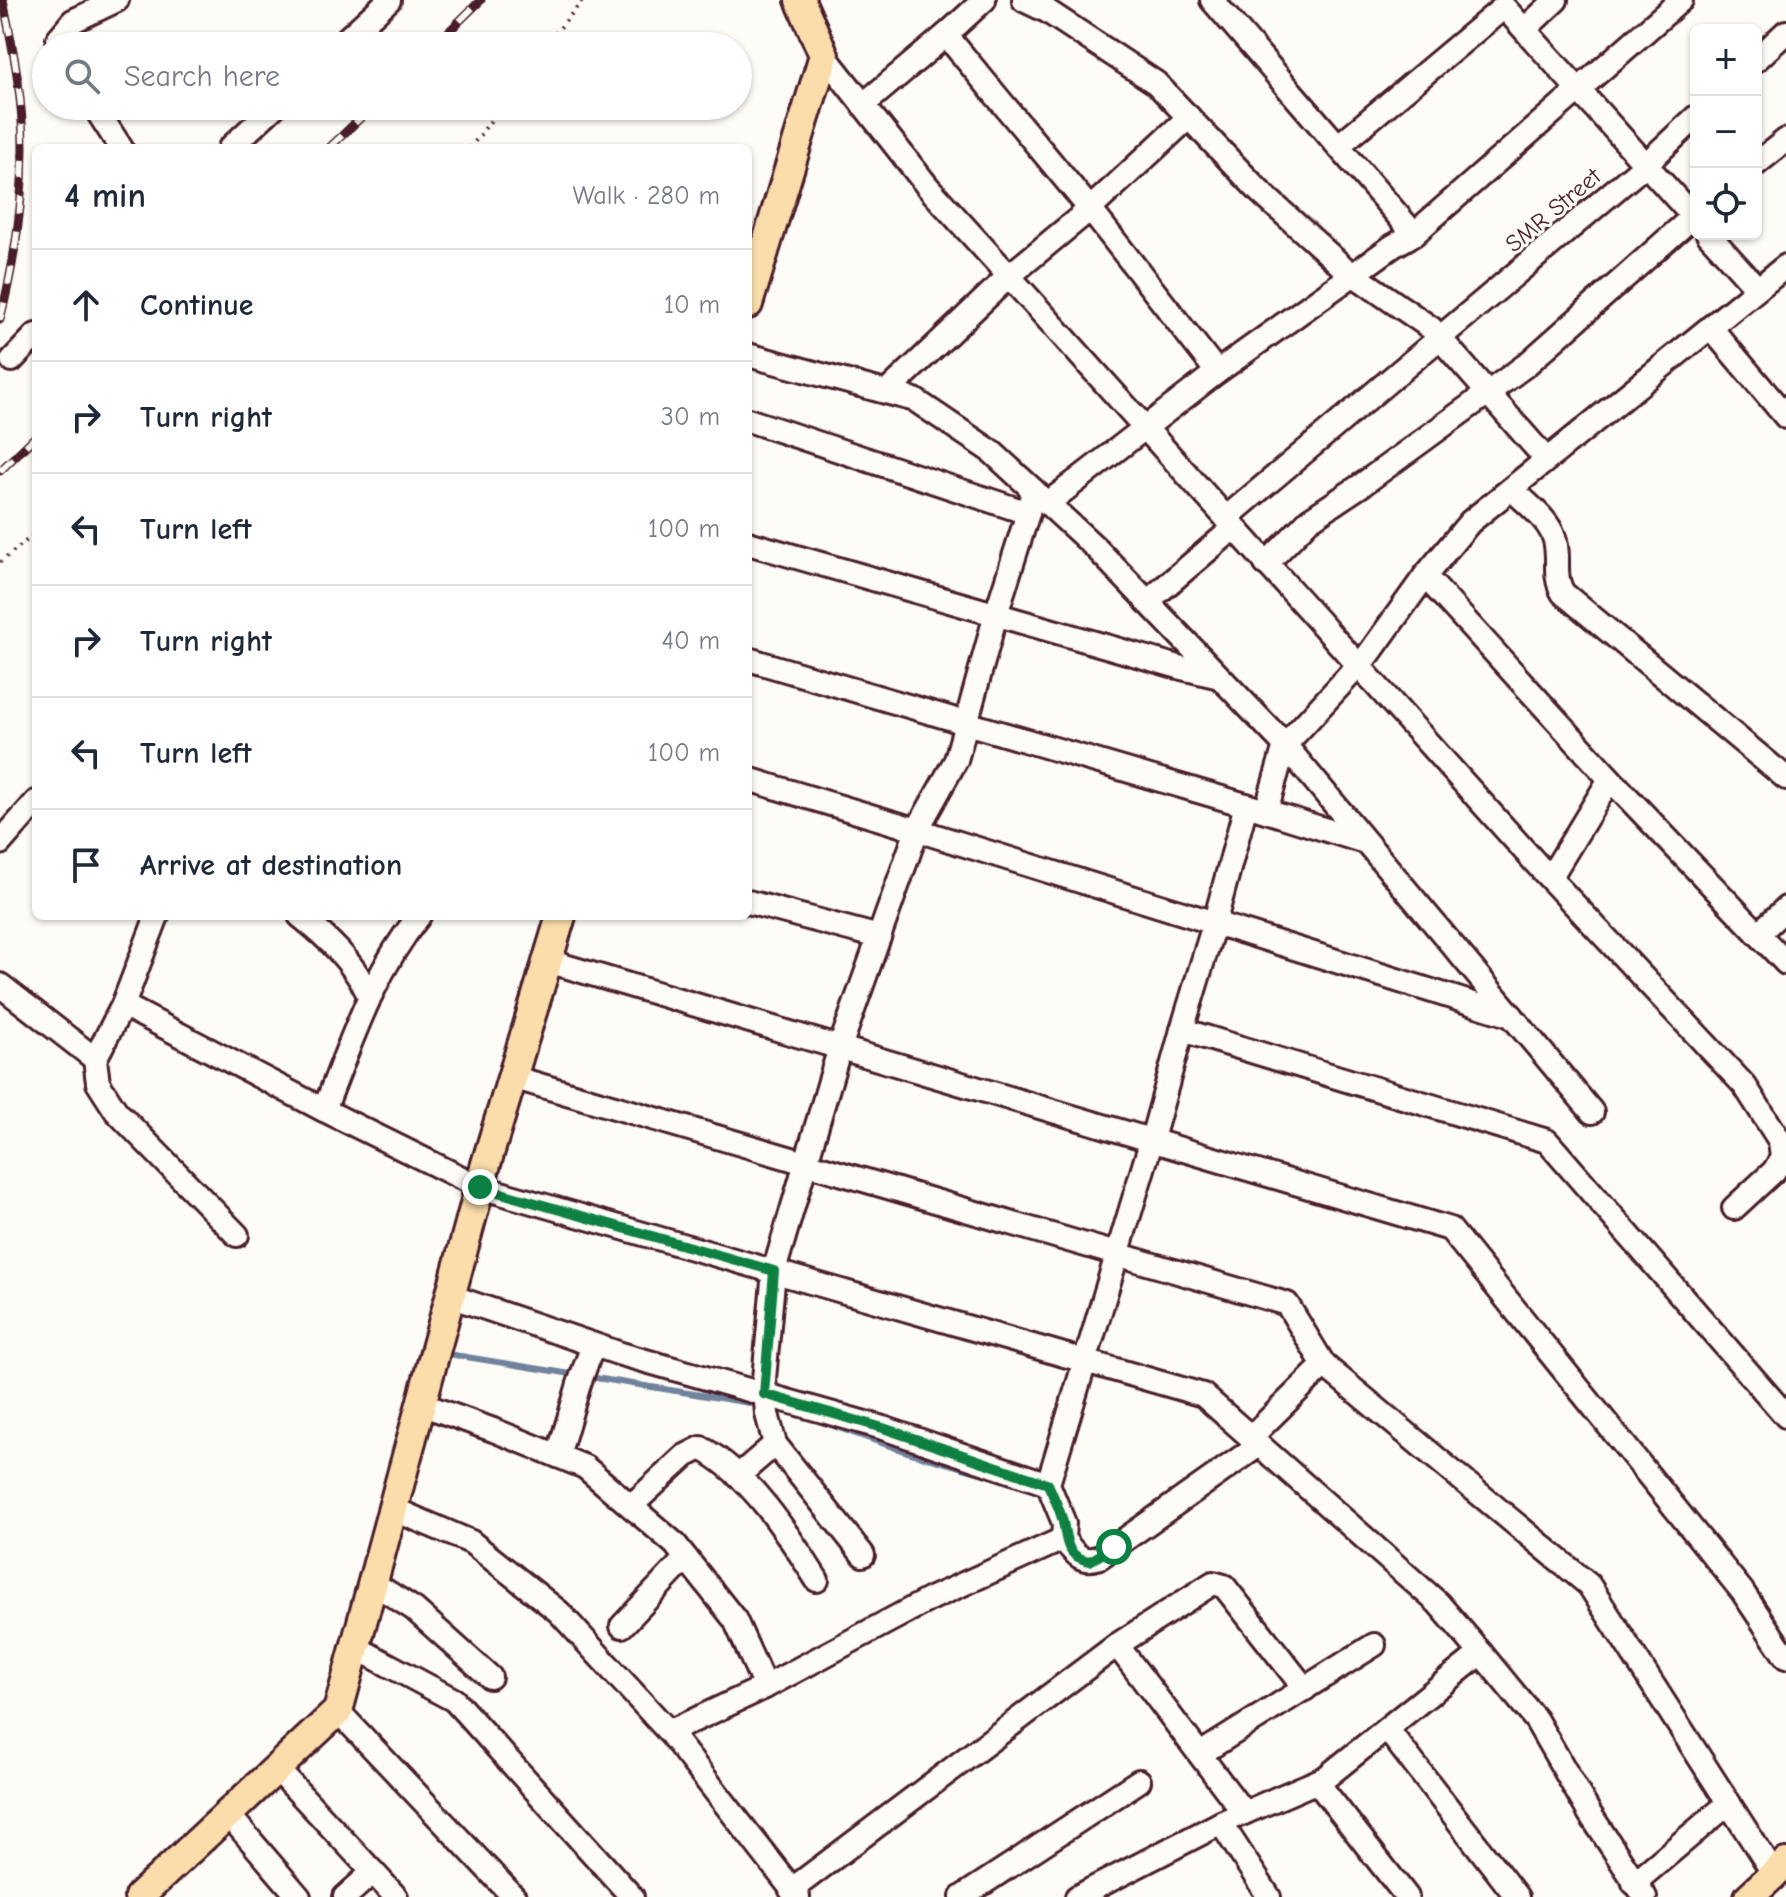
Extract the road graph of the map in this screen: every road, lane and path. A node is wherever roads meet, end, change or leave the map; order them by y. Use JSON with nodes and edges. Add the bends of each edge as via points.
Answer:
{"nodes":[{"id":1,"x":117,"y":0,"type":"edge"},
{"id":2,"x":389,"y":0,"type":"edge"},
{"id":3,"x":583,"y":0,"type":"edge"},
{"id":4,"x":800,"y":0,"type":"edge"},
{"id":5,"x":984,"y":0,"type":"edge"},
{"id":6,"x":1024,"y":0,"type":"edge"},
{"id":7,"x":1212,"y":0,"type":"edge"},
{"id":8,"x":1556,"y":0,"type":"edge"},
{"id":9,"x":1681,"y":0,"type":"edge"},
{"id":10,"x":1525,"y":29,"type":"junction"},
{"id":11,"x":64,"y":32,"type":"edge"},
{"id":12,"x":354,"y":32,"type":"edge"},
{"id":13,"x":557,"y":32,"type":"edge"},
{"id":14,"x":1786,"y":32,"type":"edge"},
{"id":15,"x":946,"y":35,"type":"junction"},
{"id":16,"x":1762,"y":54,"type":"edge"},
{"id":17,"x":824,"y":55,"type":"junction"},
{"id":18,"x":1579,"y":90,"type":"junction"},
{"id":19,"x":863,"y":105,"type":"junction"},
{"id":20,"x":1189,"y":117,"type":"junction"},
{"id":21,"x":103,"y":120,"type":"edge"},
{"id":22,"x":260,"y":120,"type":"edge"},
{"id":23,"x":491,"y":120,"type":"edge"},
{"id":24,"x":1690,"y":123,"type":"edge"},
{"id":25,"x":1786,"y":140,"type":"edge"},
{"id":26,"x":118,"y":144,"type":"edge"},
{"id":27,"x":234,"y":144,"type":"edge"},
{"id":28,"x":473,"y":144,"type":"edge"},
{"id":29,"x":1338,"y":146,"type":"junction"},
{"id":30,"x":1762,"y":159,"type":"edge"},
{"id":31,"x":1646,"y":164,"type":"junction"},
{"id":32,"x":1090,"y":209,"type":"junction"},
{"id":33,"x":1690,"y":212,"type":"edge"},
{"id":34,"x":1690,"y":221,"type":"edge"},
{"id":35,"x":1414,"y":234,"type":"junction"},
{"id":36,"x":1713,"y":240,"type":"edge"},
{"id":37,"x":1786,"y":266,"type":"edge"},
{"id":38,"x":1353,"y":275,"type":"junction"},
{"id":39,"x":1009,"y":276,"type":"junction"},
{"id":40,"x":1757,"y":288,"type":"junction"},
{"id":41,"x":752,"y":291,"type":"edge"},
{"id":42,"x":1711,"y":328,"type":"junction"},
{"id":43,"x":32,"y":339,"type":"edge"},
{"id":44,"x":1441,"y":339,"type":"junction"},
{"id":45,"x":752,"y":356,"type":"edge"},
{"id":46,"x":12,"y":360,"type":"dead end"},
{"id":47,"x":1217,"y":372,"type":"junction"},
{"id":48,"x":887,"y":392,"type":"junction"},
{"id":49,"x":1488,"y":393,"type":"junction"},
{"id":50,"x":1786,"y":417,"type":"edge"},
{"id":51,"x":752,"y":421,"type":"edge"},
{"id":52,"x":1144,"y":427,"type":"junction"},
{"id":53,"x":1546,"y":459,"type":"junction"},
{"id":54,"x":1513,"y":490,"type":"junction"},
{"id":55,"x":1036,"y":502,"type":"junction"},
{"id":56,"x":1230,"y":523,"type":"junction"},
{"id":57,"x":32,"y":536,"type":"edge"},
{"id":58,"x":752,"y":544,"type":"edge"},
{"id":59,"x":0,"y":562,"type":"edge"},
{"id":60,"x":1266,"y":564,"type":"junction"},
{"id":61,"x":1425,"y":576,"type":"junction"},
{"id":62,"x":1147,"y":602,"type":"junction"},
{"id":63,"x":996,"y":614,"type":"junction"},
{"id":64,"x":752,"y":660,"type":"edge"},
{"id":65,"x":1358,"y":666,"type":"junction"},
{"id":66,"x":1217,"y":676,"type":"junction"},
{"id":67,"x":967,"y":724,"type":"junction"},
{"id":68,"x":1285,"y":745,"type":"junction"},
{"id":69,"x":1786,"y":778,"type":"edge"},
{"id":70,"x":1610,"y":779,"type":"junction"},
{"id":71,"x":752,"y":780,"type":"edge"},
{"id":72,"x":32,"y":807,"type":"edge"},
{"id":73,"x":1256,"y":808,"type":"junction"},
{"id":74,"x":917,"y":830,"type":"junction"},
{"id":75,"x":1366,"y":842,"type":"junction"},
{"id":76,"x":0,"y":843,"type":"edge"},
{"id":77,"x":1550,"y":878,"type":"junction"},
{"id":78,"x":752,"y":903,"type":"edge"},
{"id":79,"x":1786,"y":908,"type":"edge"},
{"id":80,"x":155,"y":920,"type":"edge"},
{"id":81,"x":304,"y":920,"type":"edge"},
{"id":82,"x":416,"y":920,"type":"edge"},
{"id":83,"x":560,"y":920,"type":"edge"},
{"id":84,"x":1215,"y":921,"type":"junction"},
{"id":85,"x":1758,"y":934,"type":"junction"},
{"id":86,"x":879,"y":937,"type":"junction"},
{"id":87,"x":548,"y":961,"type":"junction"},
{"id":88,"x":1786,"y":963,"type":"edge"},
{"id":89,"x":0,"y":985,"type":"edge"},
{"id":90,"x":369,"y":995,"type":"junction"},
{"id":91,"x":123,"y":1005,"type":"junction"},
{"id":92,"x":1512,"y":1016,"type":"junction"},
{"id":93,"x":1182,"y":1030,"type":"junction"},
{"id":94,"x":840,"y":1047,"type":"junction"},
{"id":95,"x":95,"y":1059,"type":"junction"},
{"id":96,"x":512,"y":1077,"type":"junction"},
{"id":97,"x":324,"y":1110,"type":"junction"},
{"id":98,"x":1592,"y":1112,"type":"dead end"},
{"id":99,"x":1152,"y":1139,"type":"junction"},
{"id":100,"x":806,"y":1164,"type":"junction"},
{"id":101,"x":480,"y":1187,"type":"junction"},
{"id":102,"x":1734,"y":1208,"type":"dead end"},
{"id":103,"x":237,"y":1235,"type":"dead end"},
{"id":104,"x":1117,"y":1256,"type":"junction"},
{"id":105,"x":774,"y":1271,"type":"junction"},
{"id":106,"x":450,"y":1296,"type":"junction"},
{"id":107,"x":590,"y":1354,"type":"junction"},
{"id":108,"x":1086,"y":1361,"type":"junction"},
{"id":109,"x":1324,"y":1365,"type":"junction"},
{"id":110,"x":764,"y":1394,"type":"junction"},
{"id":111,"x":421,"y":1404,"type":"junction"},
{"id":112,"x":1786,"y":1416,"type":"edge"},
{"id":113,"x":1255,"y":1441,"type":"junction"},
{"id":114,"x":775,"y":1444,"type":"junction"},
{"id":115,"x":558,"y":1456,"type":"junction"},
{"id":116,"x":738,"y":1476,"type":"junction"},
{"id":117,"x":1048,"y":1484,"type":"junction"},
{"id":118,"x":631,"y":1506,"type":"junction"},
{"id":119,"x":393,"y":1509,"type":"junction"},
{"id":120,"x":1063,"y":1539,"type":"junction"},
{"id":121,"x":863,"y":1555,"type":"dead end"},
{"id":122,"x":686,"y":1558,"type":"junction"},
{"id":123,"x":817,"y":1580,"type":"dead end"},
{"id":124,"x":373,"y":1583,"type":"junction"},
{"id":125,"x":622,"y":1626,"type":"dead end"},
{"id":126,"x":1117,"y":1645,"type":"junction"},
{"id":127,"x":1374,"y":1645,"type":"dead end"},
{"id":128,"x":355,"y":1647,"type":"junction"},
{"id":129,"x":1481,"y":1653,"type":"junction"},
{"id":130,"x":1786,"y":1657,"type":"edge"},
{"id":131,"x":490,"y":1677,"type":"dead end"},
{"id":132,"x":765,"y":1687,"type":"junction"},
{"id":133,"x":1305,"y":1689,"type":"junction"},
{"id":134,"x":338,"y":1711,"type":"junction"},
{"id":135,"x":1387,"y":1729,"type":"junction"},
{"id":136,"x":669,"y":1732,"type":"junction"},
{"id":137,"x":1200,"y":1754,"type":"junction"},
{"id":138,"x":277,"y":1769,"type":"junction"},
{"id":139,"x":1139,"y":1781,"type":"dead end"},
{"id":140,"x":1317,"y":1782,"type":"junction"},
{"id":141,"x":1729,"y":1803,"type":"junction"},
{"id":142,"x":1244,"y":1813,"type":"junction"},
{"id":143,"x":228,"y":1814,"type":"junction"},
{"id":144,"x":1221,"y":1823,"type":"junction"},
{"id":145,"x":1780,"y":1869,"type":"edge"},
{"id":146,"x":373,"y":1872,"type":"junction"},
{"id":147,"x":1640,"y":1890,"type":"edge"},
{"id":148,"x":795,"y":1893,"type":"edge"},
{"id":149,"x":1083,"y":1896,"type":"edge"},
{"id":150,"x":139,"y":1897,"type":"edge"},
{"id":151,"x":299,"y":1897,"type":"edge"},
{"id":152,"x":345,"y":1897,"type":"edge"},
{"id":153,"x":396,"y":1897,"type":"edge"},
{"id":154,"x":514,"y":1897,"type":"edge"},
{"id":155,"x":632,"y":1897,"type":"edge"},
{"id":156,"x":962,"y":1897,"type":"edge"},
{"id":157,"x":1269,"y":1897,"type":"edge"},
{"id":158,"x":1407,"y":1897,"type":"edge"},
{"id":159,"x":1517,"y":1897,"type":"edge"},
{"id":160,"x":1749,"y":1897,"type":"edge"}],
"edges":[{"from":1,"to":11,"type":"street","via":[[73,21]]},
{"from":2,"to":12,"type":"street"},
{"from":3,"to":13,"type":"path"},
{"from":4,"to":17,"type":"main road"},
{"from":5,"to":15,"type":"street"},
{"from":6,"to":20,"type":"street","via":[[1156,83]]},
{"from":7,"to":29,"type":"street"},
{"from":8,"to":10,"type":"street"},
{"from":9,"to":18,"type":"street"},
{"from":10,"to":18,"type":"street"},
{"from":10,"to":29,"type":"street","via":[[1504,7]]},
{"from":14,"to":16,"type":"street"},
{"from":15,"to":19,"type":"street"},
{"from":15,"to":32,"type":"street"},
{"from":17,"to":19,"type":"street"},
{"from":17,"to":41,"type":"main road"},
{"from":18,"to":31,"type":"street"},
{"from":18,"to":35,"type":"street"},
{"from":19,"to":39,"type":"street"},
{"from":20,"to":32,"type":"street"},
{"from":20,"to":38,"type":"street","via":[[1260,192]]},
{"from":21,"to":26,"type":"street"},
{"from":22,"to":27,"type":"street"},
{"from":23,"to":28,"type":"path"},
{"from":24,"to":31,"type":"street","name":"SMR Street"},
{"from":25,"to":30,"type":"street"},
{"from":29,"to":35,"type":"street"},
{"from":31,"to":33,"type":"street"},
{"from":31,"to":44,"type":"street","name":"SMR Street"},
{"from":32,"to":39,"type":"street"},
{"from":32,"to":47,"type":"street"},
{"from":34,"to":49,"type":"street"},
{"from":35,"to":38,"type":"street"},
{"from":36,"to":40,"type":"street"},
{"from":37,"to":40,"type":"street"},
{"from":38,"to":44,"type":"street"},
{"from":38,"to":47,"type":"street"},
{"from":39,"to":48,"type":"street"},
{"from":39,"to":52,"type":"street"},
{"from":40,"to":42,"type":"street"},
{"from":42,"to":50,"type":"street"},
{"from":42,"to":53,"type":"street"},
{"from":43,"to":46,"type":"street"},
{"from":44,"to":49,"type":"street"},
{"from":44,"to":56,"type":"street","name":"SMR Street"},
{"from":45,"to":48,"type":"street"},
{"from":47,"to":52,"type":"street"},
{"from":48,"to":55,"type":"street","via":[[915,400],[992,452]]},
{"from":49,"to":53,"type":"street"},
{"from":49,"to":60,"type":"street","via":[[1309,520]]},
{"from":51,"to":55,"type":"street"},
{"from":52,"to":55,"type":"street"},
{"from":52,"to":56,"type":"street"},
{"from":53,"to":54,"type":"street"},
{"from":54,"to":61,"type":"street","via":[[1470,522]]},
{"from":54,"to":69,"type":"street","via":[[1554,538],[1556,575],[1563,593]]},
{"from":55,"to":62,"type":"street","via":[[1097,549]]},
{"from":55,"to":63,"type":"street"},
{"from":56,"to":60,"type":"street"},
{"from":56,"to":62,"type":"street","name":"SMR Street"},
{"from":57,"to":59,"type":"path"},
{"from":58,"to":63,"type":"street"},
{"from":60,"to":65,"type":"street"},
{"from":61,"to":65,"type":"street"},
{"from":61,"to":70,"type":"street"},
{"from":62,"to":66,"type":"street"},
{"from":63,"to":66,"type":"street"},
{"from":63,"to":67,"type":"street"},
{"from":64,"to":67,"type":"street"},
{"from":65,"to":68,"type":"street"},
{"from":65,"to":77,"type":"street"},
{"from":66,"to":68,"type":"street"},
{"from":67,"to":73,"type":"street"},
{"from":67,"to":74,"type":"street","via":[[956,760]]},
{"from":68,"to":73,"type":"street"},
{"from":68,"to":75,"type":"street"},
{"from":70,"to":77,"type":"street"},
{"from":70,"to":85,"type":"street"},
{"from":71,"to":74,"type":"street"},
{"from":72,"to":76,"type":"street"},
{"from":73,"to":75,"type":"street"},
{"from":73,"to":84,"type":"street"},
{"from":74,"to":84,"type":"street"},
{"from":74,"to":86,"type":"street"},
{"from":75,"to":92,"type":"street"},
{"from":77,"to":102,"type":"street","via":[[1745,1086],[1768,1118],[1782,1158]]},
{"from":78,"to":86,"type":"street"},
{"from":79,"to":85,"type":"street"},
{"from":80,"to":91,"type":"street"},
{"from":81,"to":90,"type":"street","via":[[357,970]]},
{"from":82,"to":90,"type":"street"},
{"from":83,"to":87,"type":"main road"},
{"from":84,"to":92,"type":"street"},
{"from":84,"to":93,"type":"street"},
{"from":85,"to":88,"type":"street"},
{"from":86,"to":94,"type":"street"},
{"from":87,"to":94,"type":"street"},
{"from":87,"to":96,"type":"main road"},
{"from":89,"to":95,"type":"street"},
{"from":90,"to":97,"type":"street"},
{"from":91,"to":95,"type":"street"},
{"from":91,"to":97,"type":"street"},
{"from":92,"to":98,"type":"street"},
{"from":93,"to":99,"type":"street"},
{"from":93,"to":112,"type":"street","via":[[1547,1141]]},
{"from":94,"to":99,"type":"street"},
{"from":94,"to":100,"type":"street"},
{"from":95,"to":103,"type":"street","via":[[98,1083],[116,1111]]},
{"from":96,"to":100,"type":"street"},
{"from":96,"to":101,"type":"main road"},
{"from":97,"to":101,"type":"street"},
{"from":99,"to":104,"type":"street"},
{"from":99,"to":130,"type":"street","via":[[1450,1229],[1742,1591]]},
{"from":100,"to":104,"type":"street"},
{"from":100,"to":105,"type":"street"},
{"from":101,"to":105,"type":"street"},
{"from":101,"to":106,"type":"main road"},
{"from":104,"to":108,"type":"street"},
{"from":104,"to":109,"type":"street","via":[[1287,1304]]},
{"from":105,"to":108,"type":"street"},
{"from":105,"to":110,"type":"street"},
{"from":106,"to":107,"type":"street"},
{"from":106,"to":111,"type":"main road"},
{"from":107,"to":110,"type":"street"},
{"from":107,"to":115,"type":"street"},
{"from":108,"to":113,"type":"street","via":[[1203,1395]]},
{"from":108,"to":117,"type":"street"},
{"from":109,"to":113,"type":"street"},
{"from":109,"to":141,"type":"street","via":[[1589,1585]]},
{"from":110,"to":114,"type":"street"},
{"from":110,"to":117,"type":"street"},
{"from":111,"to":115,"type":"street"},
{"from":111,"to":119,"type":"main road"},
{"from":113,"to":120,"type":"street","via":[[1100,1557],[1081,1560]]},
{"from":113,"to":129,"type":"street","via":[[1438,1603]]},
{"from":114,"to":116,"type":"street"},
{"from":114,"to":121,"type":"street"},
{"from":115,"to":118,"type":"street","via":[[585,1467]]},
{"from":116,"to":118,"type":"street","via":[[712,1454],[695,1449]]},
{"from":116,"to":123,"type":"street","via":[[784,1528]]},
{"from":117,"to":120,"type":"street","via":[[1064,1523]]},
{"from":118,"to":122,"type":"street"},
{"from":119,"to":124,"type":"main road"},
{"from":119,"to":136,"type":"street","via":[[471,1542],[559,1612]]},
{"from":120,"to":132,"type":"street","via":[[930,1599]]},
{"from":122,"to":125,"type":"street"},
{"from":122,"to":132,"type":"street","via":[[735,1620]]},
{"from":124,"to":128,"type":"main road"},
{"from":124,"to":131,"type":"street","via":[[414,1609]]},
{"from":126,"to":133,"type":"street","via":[[1217,1582]]},
{"from":126,"to":137,"type":"street"},
{"from":126,"to":148,"type":"street"},
{"from":127,"to":133,"type":"street"},
{"from":128,"to":134,"type":"main road"},
{"from":128,"to":155,"type":"street","via":[[454,1700]]},
{"from":129,"to":135,"type":"street"},
{"from":129,"to":147,"type":"street","via":[[1536,1720]]},
{"from":132,"to":136,"type":"street"},
{"from":133,"to":137,"type":"street"},
{"from":134,"to":138,"type":"main road"},
{"from":134,"to":154,"type":"street"},
{"from":135,"to":140,"type":"street"},
{"from":135,"to":159,"type":"street"},
{"from":136,"to":148,"type":"street"},
{"from":137,"to":142,"type":"street"},
{"from":138,"to":143,"type":"main road"},
{"from":138,"to":146,"type":"street"},
{"from":139,"to":156,"type":"street"},
{"from":140,"to":142,"type":"street"},
{"from":140,"to":158,"type":"street"},
{"from":141,"to":145,"type":"street"},
{"from":141,"to":147,"type":"street"},
{"from":142,"to":144,"type":"street"},
{"from":143,"to":150,"type":"main road"},
{"from":143,"to":151,"type":"street"},
{"from":144,"to":149,"type":"street"},
{"from":144,"to":157,"type":"street"},
{"from":145,"to":160,"type":"main road"},
{"from":146,"to":152,"type":"street"},
{"from":146,"to":153,"type":"street"}]}
